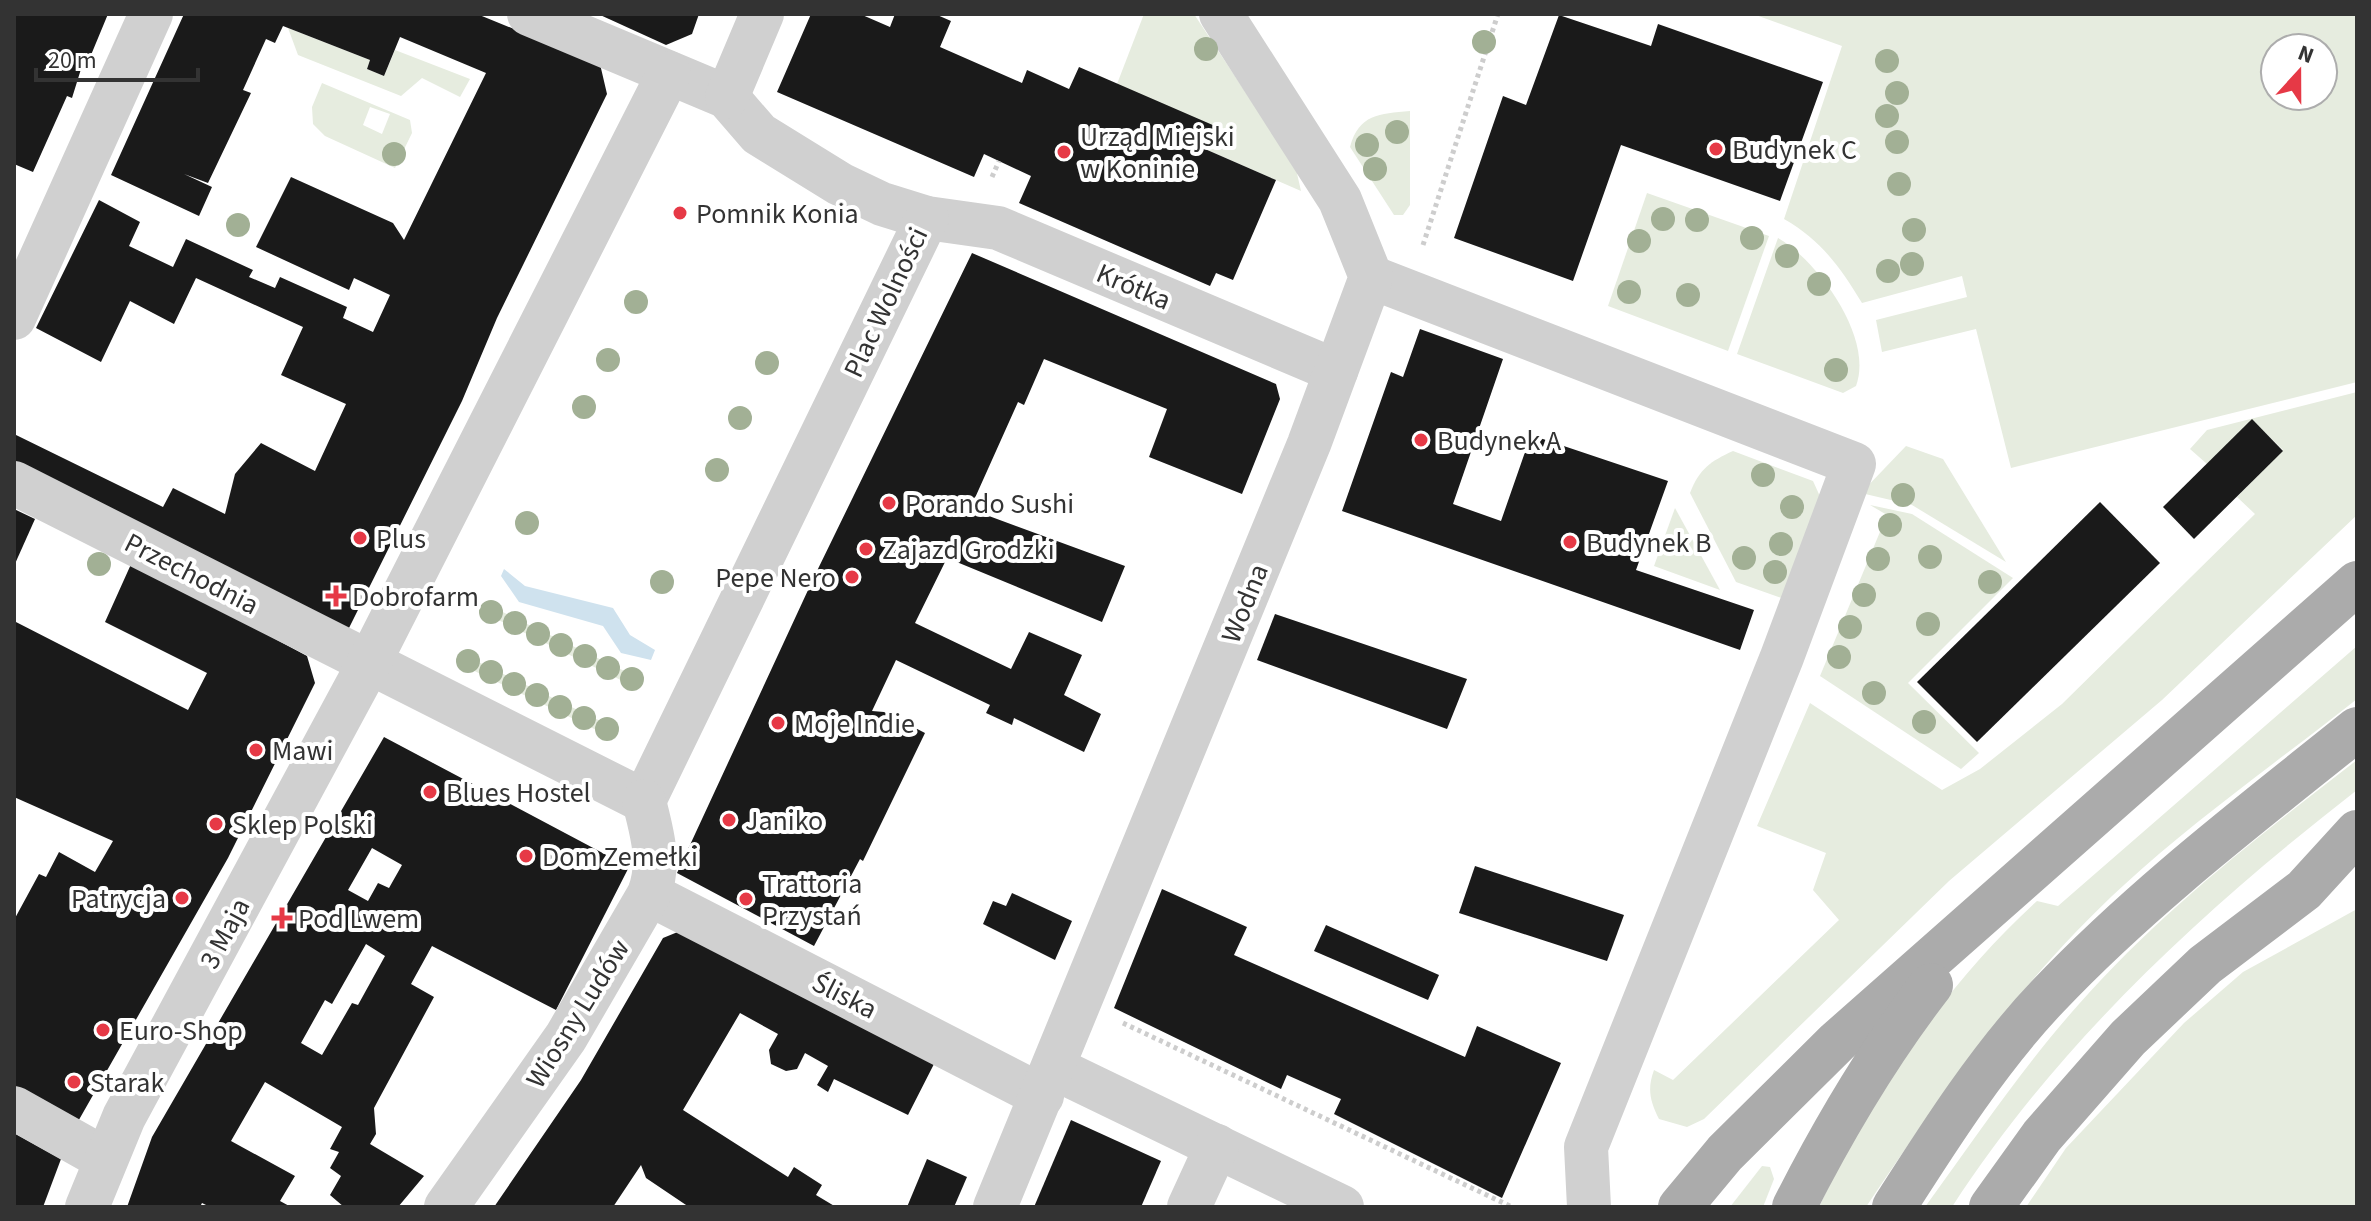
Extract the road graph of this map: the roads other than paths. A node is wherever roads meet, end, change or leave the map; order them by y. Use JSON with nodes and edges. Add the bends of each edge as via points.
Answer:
{"nodes":[{"id":1,"x":151,"y":14,"type":"edge"},
{"id":2,"x":529,"y":14,"type":"edge"},
{"id":3,"x":762,"y":14,"type":"edge"},
{"id":4,"x":1221,"y":14,"type":"edge"},
{"id":5,"x":669,"y":73,"type":"junction"},
{"id":6,"x":727,"y":97,"type":"junction"},
{"id":7,"x":927,"y":218,"type":"junction"},
{"id":8,"x":1371,"y":277,"type":"junction"},
{"id":9,"x":14,"y":318,"type":"edge"},
{"id":10,"x":1336,"y":371,"type":"junction"},
{"id":11,"x":14,"y":483,"type":"edge"},
{"id":12,"x":2357,"y":583,"type":"edge"},
{"id":13,"x":369,"y":663,"type":"junction"},
{"id":14,"x":2357,"y":729,"type":"edge"},
{"id":15,"x":644,"y":801,"type":"junction"},
{"id":16,"x":2357,"y":832,"type":"edge"},
{"id":17,"x":2357,"y":871,"type":"edge"},
{"id":18,"x":2022,"y":876,"type":"junction"},
{"id":19,"x":2304,"y":890,"type":"junction"},
{"id":20,"x":649,"y":894,"type":"junction"},
{"id":21,"x":1048,"y":1082,"type":"junction"},
{"id":22,"x":14,"y":1108,"type":"edge"},
{"id":23,"x":1217,"y":1146,"type":"junction"},
{"id":24,"x":105,"y":1159,"type":"junction"},
{"id":25,"x":87,"y":1207,"type":"edge"},
{"id":26,"x":446,"y":1207,"type":"edge"},
{"id":27,"x":995,"y":1207,"type":"edge"},
{"id":28,"x":1189,"y":1207,"type":"edge"},
{"id":29,"x":1342,"y":1207,"type":"edge"},
{"id":30,"x":1589,"y":1207,"type":"edge"},
{"id":31,"x":1680,"y":1207,"type":"edge"},
{"id":32,"x":1794,"y":1207,"type":"edge"},
{"id":33,"x":1894,"y":1207,"type":"edge"},
{"id":34,"x":1991,"y":1207,"type":"edge"}],
"edges":[{"from":1,"to":9,"type":"street"},
{"from":2,"to":5,"type":"street","name":"Plac Wolności"},
{"from":3,"to":6,"type":"street"},
{"from":4,"to":8,"type":"street","via":[[1340,200]]},
{"from":5,"to":6,"type":"street","name":"Plac Wolności"},
{"from":5,"to":13,"type":"street"},
{"from":6,"to":7,"type":"street","name":"Plac Wolności","via":[[759,134],[795,158],[882,204]]},
{"from":7,"to":10,"type":"street","name":"Krótka","via":[[998,228]]},
{"from":7,"to":15,"type":"street","name":"Plac Wolności"},
{"from":8,"to":10,"type":"street","name":"Wodna"},
{"from":8,"to":30,"type":"street","via":[[1854,464],[1586,1147]]},
{"from":10,"to":21,"type":"street","name":"Wodna"},
{"from":11,"to":13,"type":"street","name":"Przechodnia"},
{"from":12,"to":18,"type":"main road"},
{"from":13,"to":15,"type":"street"},
{"from":13,"to":24,"type":"street","name":"3 Maja"},
{"from":14,"to":33,"type":"main road","via":[[2126,920],[2047,997],[1997,1057]]},
{"from":15,"to":20,"type":"street","name":"Wiosny Ludów","via":[[655,845],[656,877]]},
{"from":16,"to":19,"type":"main road"},
{"from":17,"to":19,"type":"main road"},
{"from":18,"to":31,"type":"main road","via":[[1803,1074]]},
{"from":18,"to":32,"type":"main road","via":[[1880,1052]]},
{"from":19,"to":34,"type":"main road","via":[[2205,965],[2128,1038],[2042,1136]]},
{"from":20,"to":21,"type":"street","name":"Śliska"},
{"from":20,"to":26,"type":"street","name":"Wiosny Ludów","via":[[566,1037]]},
{"from":21,"to":23,"type":"street","name":"Śliska"},
{"from":21,"to":27,"type":"street","name":"Wodna"},
{"from":22,"to":24,"type":"street"},
{"from":23,"to":28,"type":"street"},
{"from":23,"to":29,"type":"street","name":"Śliska"},
{"from":24,"to":25,"type":"street","name":"3 Maja"}]}
